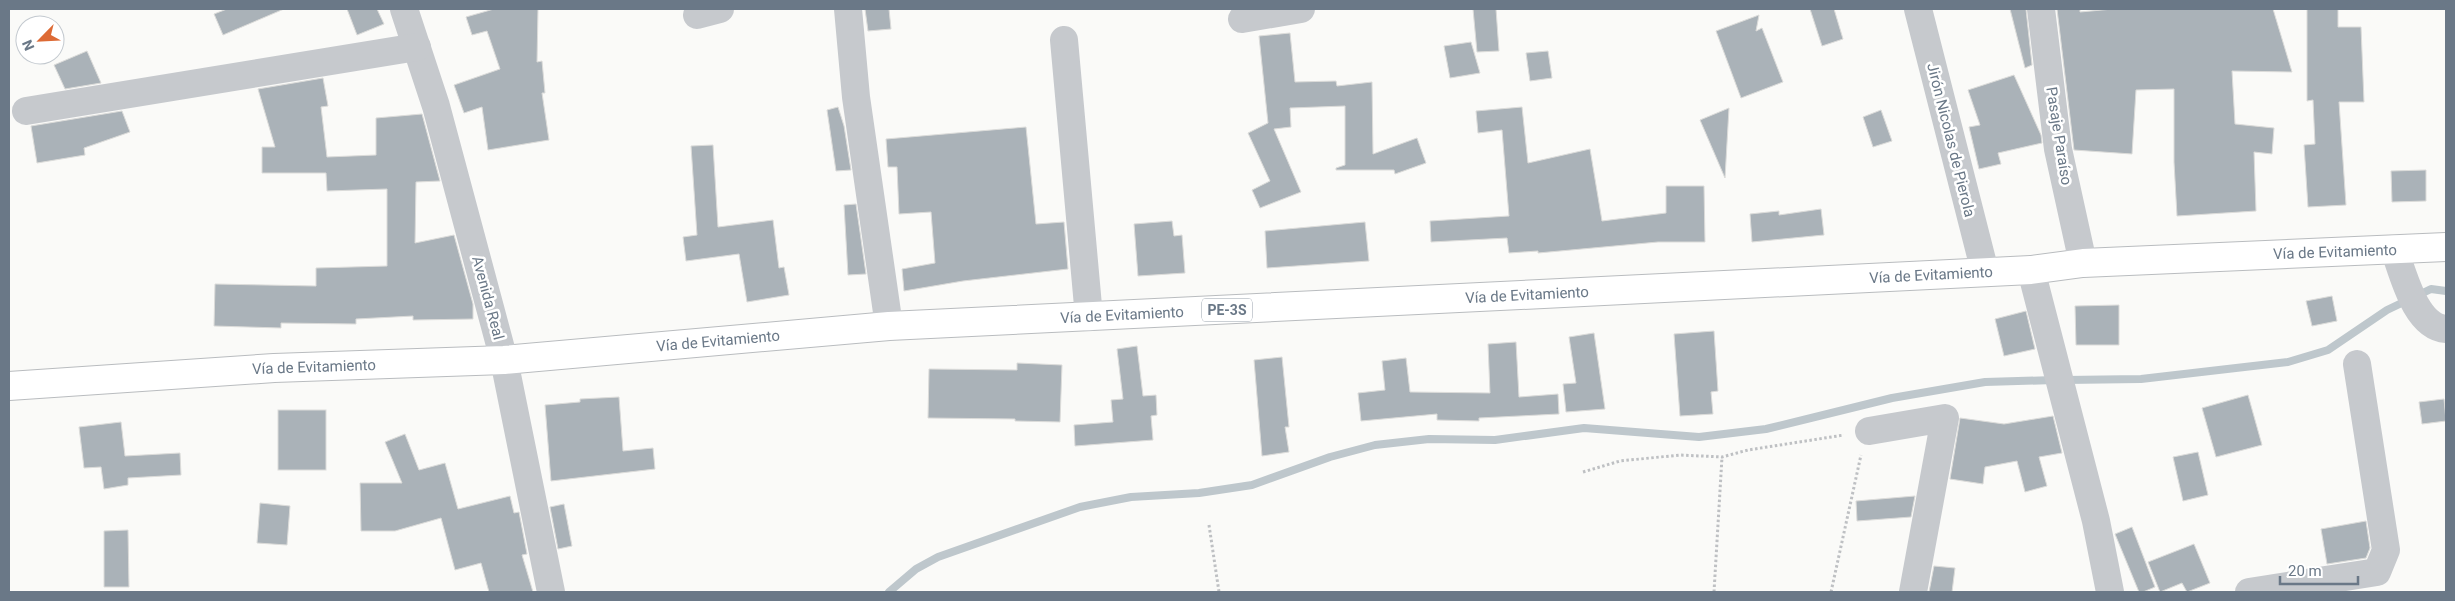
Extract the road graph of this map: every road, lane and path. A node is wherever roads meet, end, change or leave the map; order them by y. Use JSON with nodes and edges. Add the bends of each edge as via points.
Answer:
{"nodes":[{"id":1,"x":404,"y":9,"type":"edge"},
{"id":2,"x":848,"y":9,"type":"edge"},
{"id":3,"x":1301,"y":9,"type":"edge"},
{"id":4,"x":1918,"y":9,"type":"edge"},
{"id":5,"x":2041,"y":9,"type":"edge"},
{"id":6,"x":1242,"y":19,"type":"dead end"},
{"id":7,"x":1064,"y":40,"type":"dead end"},
{"id":8,"x":416,"y":47,"type":"junction"},
{"id":9,"x":26,"y":111,"type":"dead end"},
{"id":10,"x":2446,"y":247,"type":"edge"},
{"id":11,"x":2394,"y":249,"type":"junction"},
{"id":12,"x":2083,"y":263,"type":"junction"},
{"id":13,"x":2031,"y":270,"type":"junction"},
{"id":14,"x":1984,"y":272,"type":"junction"},
{"id":15,"x":1089,"y":317,"type":"junction"},
{"id":16,"x":889,"y":326,"type":"junction"},
{"id":17,"x":2446,"y":328,"type":"edge"},
{"id":18,"x":504,"y":360,"type":"junction"},
{"id":19,"x":2357,"y":364,"type":"dead end"},
{"id":20,"x":9,"y":386,"type":"edge"},
{"id":21,"x":1869,"y":431,"type":"junction"},
{"id":22,"x":1722,"y":457,"type":"junction"},
{"id":23,"x":1583,"y":472,"type":"dead end"},
{"id":24,"x":1209,"y":524,"type":"dead end"},
{"id":25,"x":2381,"y":582,"type":"edge"},
{"id":26,"x":551,"y":592,"type":"edge"},
{"id":27,"x":1219,"y":592,"type":"edge"},
{"id":28,"x":1714,"y":592,"type":"edge"},
{"id":29,"x":1831,"y":592,"type":"edge"},
{"id":30,"x":1913,"y":592,"type":"edge"},
{"id":31,"x":2110,"y":592,"type":"edge"},
{"id":32,"x":2249,"y":592,"type":"edge"}],
"edges":[{"from":1,"to":8,"type":"street","name":"Avenida Real"},
{"from":2,"to":16,"type":"street","via":[[856,97]]},
{"from":3,"to":6,"type":"street"},
{"from":4,"to":14,"type":"street","name":"Jirón Nicolas de Pierola"},
{"from":5,"to":12,"type":"street","name":"Pasaje Paraíso","via":[[2058,149]]},
{"from":7,"to":15,"type":"street"},
{"from":8,"to":9,"type":"street"},
{"from":8,"to":18,"type":"street","name":"Avenida Real","via":[[436,106]]},
{"from":10,"to":11,"type":"highway","name":"Vía de Evitamiento","number":"PE-3S"},
{"from":11,"to":12,"type":"highway","name":"Vía de Evitamiento","number":"PE-3S"},
{"from":11,"to":17,"type":"street","via":[[2412,297],[2426,320]]},
{"from":12,"to":13,"type":"highway","name":"Vía de Evitamiento","number":"PE-3S"},
{"from":13,"to":14,"type":"highway","name":"Vía de Evitamiento","number":"PE-3S"},
{"from":13,"to":31,"type":"street","via":[[2096,522]]},
{"from":14,"to":15,"type":"highway","name":"Vía de Evitamiento","number":"PE-3S"},
{"from":15,"to":16,"type":"highway","name":"Vía de Evitamiento","number":"PE-3S"},
{"from":16,"to":18,"type":"highway","name":"Vía de Evitamiento","number":"PE-3S"},
{"from":18,"to":20,"type":"highway","name":"Vía de Evitamiento","number":"PE-3S","via":[[274,368]]},
{"from":18,"to":26,"type":"street","name":"Avenida Real"},
{"from":19,"to":25,"type":"street","via":[[2386,550]]},
{"from":21,"to":22,"type":"path"},
{"from":21,"to":29,"type":"path","via":[[1858,465]]},
{"from":21,"to":30,"type":"street","via":[[1945,418]]},
{"from":22,"to":23,"type":"path","via":[[1680,456],[1620,461]]},
{"from":22,"to":28,"type":"path"},
{"from":24,"to":27,"type":"path"},
{"from":25,"to":32,"type":"street"}]}
